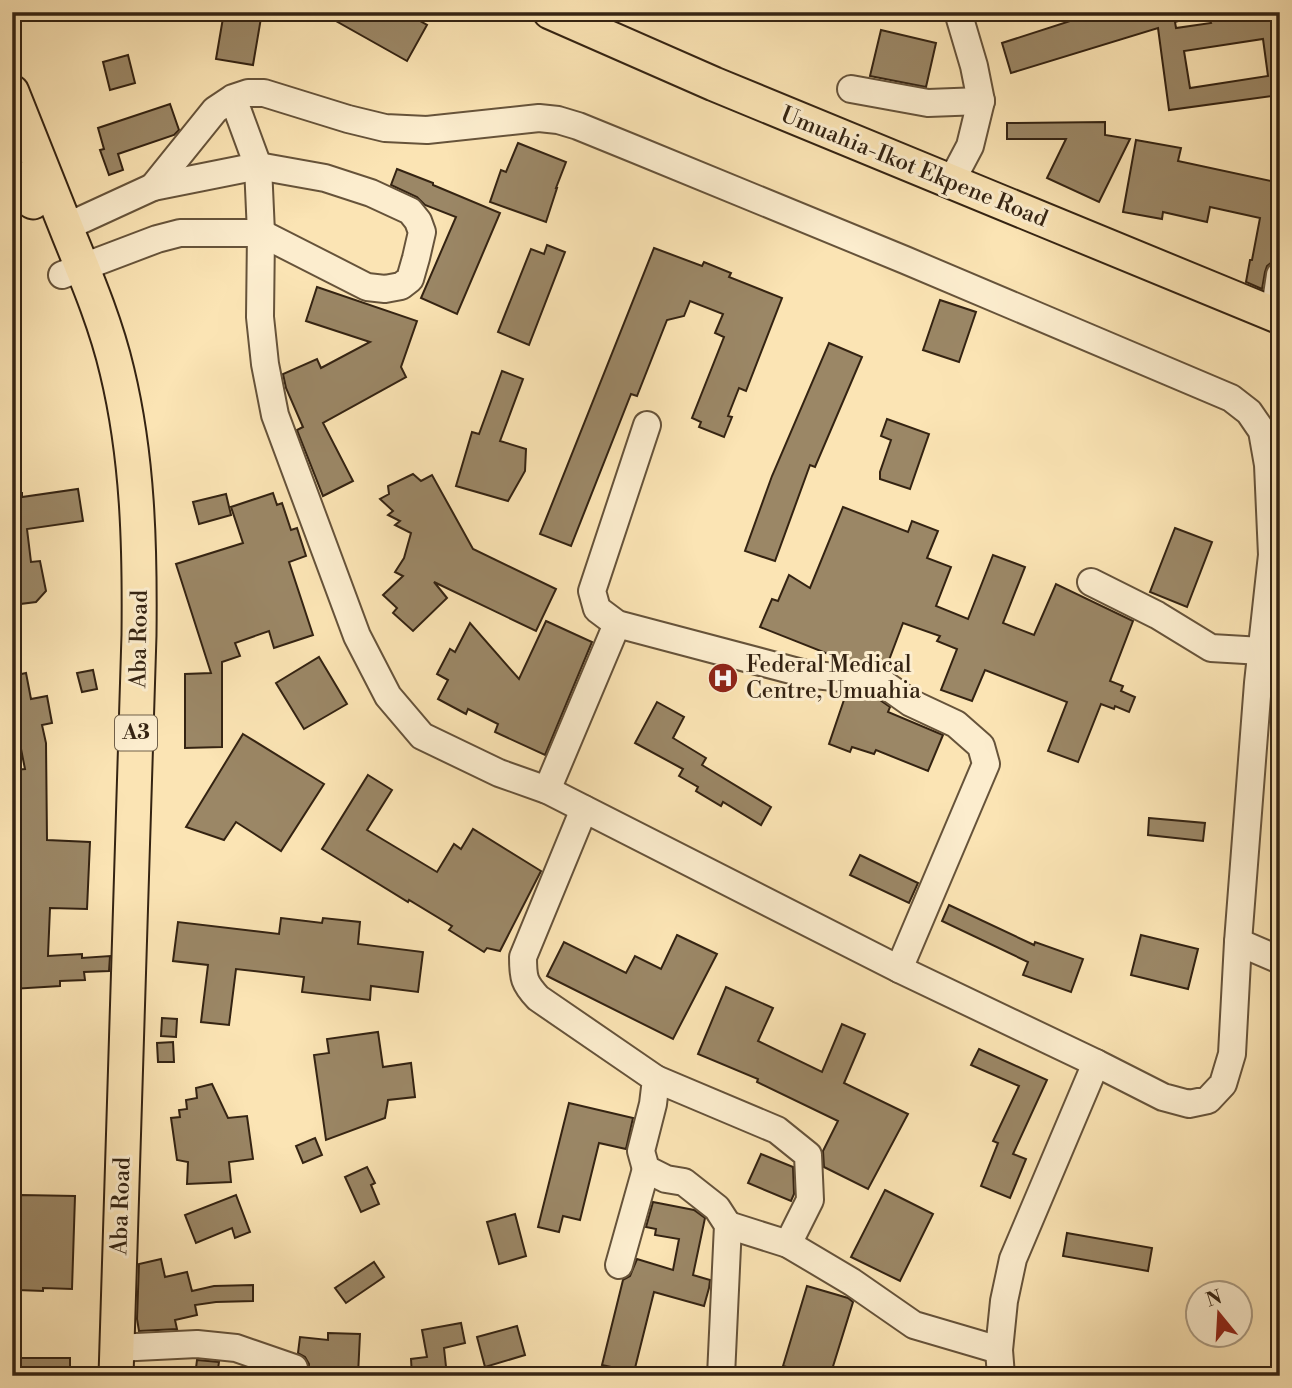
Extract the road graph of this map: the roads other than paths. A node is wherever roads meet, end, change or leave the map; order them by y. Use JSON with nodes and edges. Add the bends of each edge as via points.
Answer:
{"nodes":[{"id":1,"x":550,"y":12,"type":"edge"},
{"id":2,"x":958,"y":12,"type":"edge"},
{"id":3,"x":851,"y":89,"type":"dead end"},
{"id":4,"x":233,"y":98,"type":"junction"},
{"id":5,"x":981,"y":101,"type":"junction"},
{"id":6,"x":15,"y":104,"type":"edge"},
{"id":7,"x":12,"y":150,"type":"edge"},
{"id":8,"x":258,"y":166,"type":"junction"},
{"id":9,"x":12,"y":175,"type":"edge"},
{"id":10,"x":951,"y":182,"type":"junction"},
{"id":11,"x":153,"y":187,"type":"junction"},
{"id":12,"x":33,"y":202,"type":"junction"},
{"id":13,"x":66,"y":227,"type":"junction"},
{"id":14,"x":261,"y":233,"type":"junction"},
{"id":15,"x":72,"y":272,"type":"junction"},
{"id":16,"x":1280,"y":275,"type":"edge"},
{"id":17,"x":1277,"y":316,"type":"edge"},
{"id":18,"x":648,"y":425,"type":"dead end"},
{"id":19,"x":1276,"y":556,"type":"edge"},
{"id":20,"x":1091,"y":582,"type":"dead end"},
{"id":21,"x":617,"y":624,"type":"junction"},
{"id":22,"x":1262,"y":651,"type":"junction"},
{"id":23,"x":1269,"y":687,"type":"edge"},
{"id":24,"x":547,"y":790,"type":"junction"},
{"id":25,"x":123,"y":802,"type":"junction"},
{"id":26,"x":584,"y":809,"type":"junction"},
{"id":27,"x":1238,"y":942,"type":"junction"},
{"id":28,"x":1280,"y":960,"type":"edge"},
{"id":29,"x":900,"y":969,"type":"junction"},
{"id":30,"x":1096,"y":1063,"type":"junction"},
{"id":31,"x":656,"y":1079,"type":"junction"},
{"id":32,"x":646,"y":1169,"type":"junction"},
{"id":33,"x":728,"y":1225,"type":"junction"},
{"id":34,"x":788,"y":1244,"type":"junction"},
{"id":35,"x":619,"y":1265,"type":"dead end"},
{"id":36,"x":116,"y":1362,"type":"edge"},
{"id":37,"x":1000,"y":1363,"type":"edge"},
{"id":38,"x":294,"y":1368,"type":"dead end"},
{"id":39,"x":94,"y":1376,"type":"edge"},
{"id":40,"x":721,"y":1376,"type":"edge"}],
"edges":[{"from":1,"to":10,"type":"main road","name":"Umuahia-Ikot Ekpene Road"},
{"from":2,"to":5,"type":"street"},
{"from":3,"to":5,"type":"street","via":[[928,103]]},
{"from":4,"to":8,"type":"street"},
{"from":4,"to":11,"type":"street","via":[[201,125]]},
{"from":4,"to":19,"type":"street","via":[[264,93],[385,128],[428,130],[558,120],[1231,397],[1262,431]]},
{"from":5,"to":10,"type":"street","via":[[970,146]]},
{"from":6,"to":13,"type":"main road","name":"Aba Road","number":"A3"},
{"from":7,"to":12,"type":"main road","name":"Aba Road","number":"A3"},
{"from":8,"to":11,"type":"street"},
{"from":8,"to":14,"type":"street"},
{"from":8,"to":14,"type":"street","via":[[325,177],[371,193],[410,211],[422,232],[410,278],[401,286],[385,289],[368,287]]},
{"from":9,"to":12,"type":"main road"},
{"from":10,"to":17,"type":"main road","name":"Umuahia-Ikot Ekpene Road"},
{"from":11,"to":13,"type":"street"},
{"from":12,"to":15,"type":"main road","name":"Aba Road","number":"A3"},
{"from":13,"to":15,"type":"main road","name":"Aba Road","number":"A3"},
{"from":14,"to":15,"type":"street","via":[[180,233]]},
{"from":14,"to":24,"type":"street","via":[[260,317],[275,415],[357,636],[388,696],[422,736]]},
{"from":15,"to":25,"type":"main road","name":"Aba Road","number":"A3","via":[[73,302],[110,441],[116,505]]},
{"from":16,"to":17,"type":"street"},
{"from":18,"to":21,"type":"street","via":[[592,591],[597,609]]},
{"from":19,"to":22,"type":"street"},
{"from":20,"to":22,"type":"street","via":[[1211,648]]},
{"from":21,"to":24,"type":"street"},
{"from":21,"to":29,"type":"street","via":[[806,674],[867,678],[956,724],[981,746],[986,764]]},
{"from":22,"to":23,"type":"street"},
{"from":23,"to":27,"type":"street"},
{"from":24,"to":26,"type":"street"},
{"from":25,"to":36,"type":"main road","name":"Aba Road","number":"A3"},
{"from":25,"to":39,"type":"main road","name":"Aba Road","number":"A3"},
{"from":26,"to":29,"type":"street"},
{"from":26,"to":31,"type":"street","via":[[523,957],[523,974],[538,998]]},
{"from":27,"to":28,"type":"street"},
{"from":27,"to":30,"type":"street","via":[[1232,1054],[1223,1084],[1208,1100],[1189,1104],[1163,1097]]},
{"from":29,"to":30,"type":"street"},
{"from":30,"to":37,"type":"street","via":[[1013,1259],[1004,1301]]},
{"from":31,"to":32,"type":"street","via":[[641,1152]]},
{"from":31,"to":34,"type":"street","via":[[777,1130],[808,1155],[810,1200]]},
{"from":32,"to":33,"type":"street","via":[[684,1182],[717,1209]]},
{"from":32,"to":35,"type":"street"},
{"from":33,"to":34,"type":"street"},
{"from":33,"to":40,"type":"street"},
{"from":34,"to":37,"type":"street","via":[[914,1325]]},
{"from":36,"to":38,"type":"street","via":[[197,1344],[236,1348]]}]}
